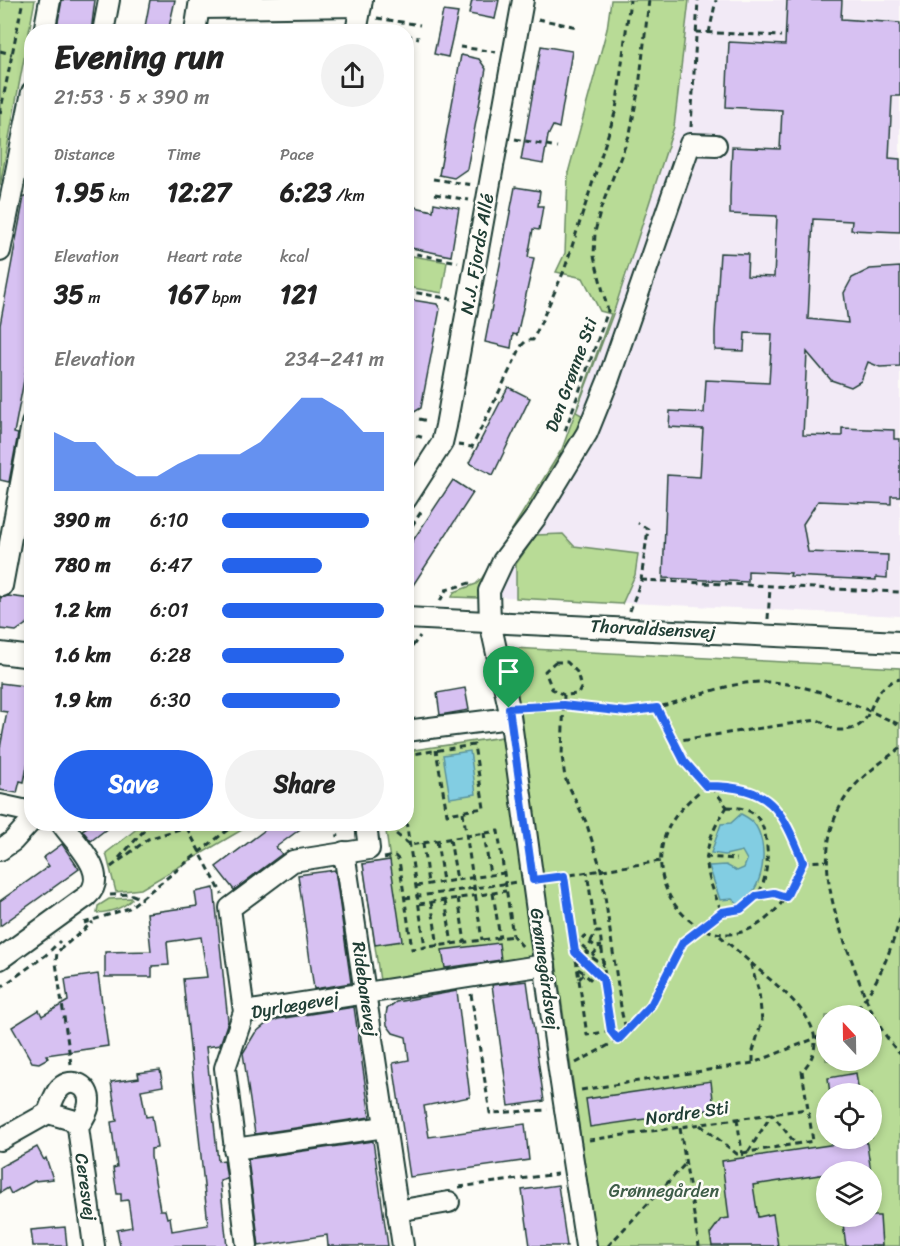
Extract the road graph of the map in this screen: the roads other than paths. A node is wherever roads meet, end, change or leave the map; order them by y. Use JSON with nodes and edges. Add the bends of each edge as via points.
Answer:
{"nodes":[{"id":1,"x":50,"y":0,"type":"edge"},
{"id":2,"x":109,"y":0,"type":"edge"},
{"id":3,"x":200,"y":4,"type":"edge"},
{"id":4,"x":522,"y":7,"type":"edge"},
{"id":5,"x":360,"y":13,"type":"edge"},
{"id":6,"x":46,"y":24,"type":"edge"},
{"id":7,"x":104,"y":24,"type":"edge"},
{"id":8,"x":196,"y":24,"type":"edge"},
{"id":9,"x":24,"y":132,"type":"edge"},
{"id":10,"x":716,"y":145,"type":"dead end"},
{"id":11,"x":0,"y":251,"type":"edge"},
{"id":12,"x":24,"y":467,"type":"edge"},
{"id":13,"x":414,"y":487,"type":"edge"},
{"id":14,"x":2,"y":586,"type":"dead end"},
{"id":15,"x":414,"y":618,"type":"edge"},
{"id":16,"x":490,"y":622,"type":"junction"},
{"id":17,"x":900,"y":642,"type":"edge"},
{"id":18,"x":0,"y":653,"type":"edge"},
{"id":19,"x":24,"y":656,"type":"edge"},
{"id":20,"x":510,"y":713,"type":"junction"},
{"id":21,"x":414,"y":730,"type":"edge"},
{"id":22,"x":0,"y":805,"type":"edge"},
{"id":23,"x":24,"y":810,"type":"edge"},
{"id":24,"x":24,"y":829,"type":"edge"},
{"id":25,"x":67,"y":831,"type":"edge"},
{"id":26,"x":367,"y":831,"type":"edge"},
{"id":27,"x":0,"y":850,"type":"edge"},
{"id":28,"x":345,"y":852,"type":"junction"},
{"id":29,"x":0,"y":959,"type":"edge"},
{"id":30,"x":545,"y":966,"type":"junction"},
{"id":31,"x":365,"y":993,"type":"junction"},
{"id":32,"x":244,"y":1012,"type":"junction"},
{"id":33,"x":64,"y":1119,"type":"junction"},
{"id":34,"x":385,"y":1126,"type":"junction"},
{"id":35,"x":0,"y":1140,"type":"edge"},
{"id":36,"x":234,"y":1149,"type":"junction"},
{"id":37,"x":450,"y":1195,"type":"road end"},
{"id":38,"x":397,"y":1211,"type":"junction"},
{"id":39,"x":94,"y":1246,"type":"edge"},
{"id":40,"x":247,"y":1246,"type":"edge"},
{"id":41,"x":403,"y":1246,"type":"edge"},
{"id":42,"x":586,"y":1246,"type":"edge"}],
"edges":[{"from":1,"to":6,"type":"street"},
{"from":2,"to":7,"type":"street"},
{"from":3,"to":5,"type":"street"},
{"from":3,"to":8,"type":"street"},
{"from":4,"to":13,"type":"street","name":"N.J. Fjords Allé","via":[[442,443]]},
{"from":9,"to":11,"type":"street"},
{"from":10,"to":16,"type":"street","name":"Grønnegårdsvej","via":[[690,144],[587,433],[542,509],[503,561],[489,591]]},
{"from":12,"to":14,"type":"street"},
{"from":15,"to":16,"type":"street","name":"Thorvaldsensvej"},
{"from":16,"to":17,"type":"street","name":"Thorvaldsensvej"},
{"from":16,"to":20,"type":"street","name":"Grønnegårdsvej"},
{"from":18,"to":19,"type":"street"},
{"from":20,"to":21,"type":"street"},
{"from":20,"to":30,"type":"street","name":"Grønnegårdsvej"},
{"from":22,"to":23,"type":"street"},
{"from":24,"to":27,"type":"street"},
{"from":25,"to":29,"type":"street","via":[[93,868],[95,887]]},
{"from":26,"to":28,"type":"street","via":[[369,849]]},
{"from":28,"to":31,"type":"street","name":"Ridebanevej"},
{"from":28,"to":32,"type":"street","via":[[293,861],[230,908]]},
{"from":30,"to":31,"type":"street","name":"Dyrlægevej"},
{"from":30,"to":42,"type":"street","name":"Grønnegårdsvej"},
{"from":31,"to":32,"type":"street","name":"Dyrlægevej"},
{"from":31,"to":34,"type":"street","name":"Ridebanevej"},
{"from":32,"to":36,"type":"street","name":"Dyrlægevej","via":[[225,1068]]},
{"from":33,"to":33,"type":"street","name":"Ceresvej","via":[[88,1108],[79,1086],[61,1086],[57,1091]]},
{"from":33,"to":35,"type":"street"},
{"from":33,"to":39,"type":"street","name":"Ceresvej"},
{"from":34,"to":36,"type":"street"},
{"from":34,"to":38,"type":"street","name":"Ridebanevej"},
{"from":36,"to":40,"type":"street","name":"Dyrlægevej"},
{"from":37,"to":38,"type":"street"},
{"from":38,"to":41,"type":"street","name":"Ridebanevej"}]}
